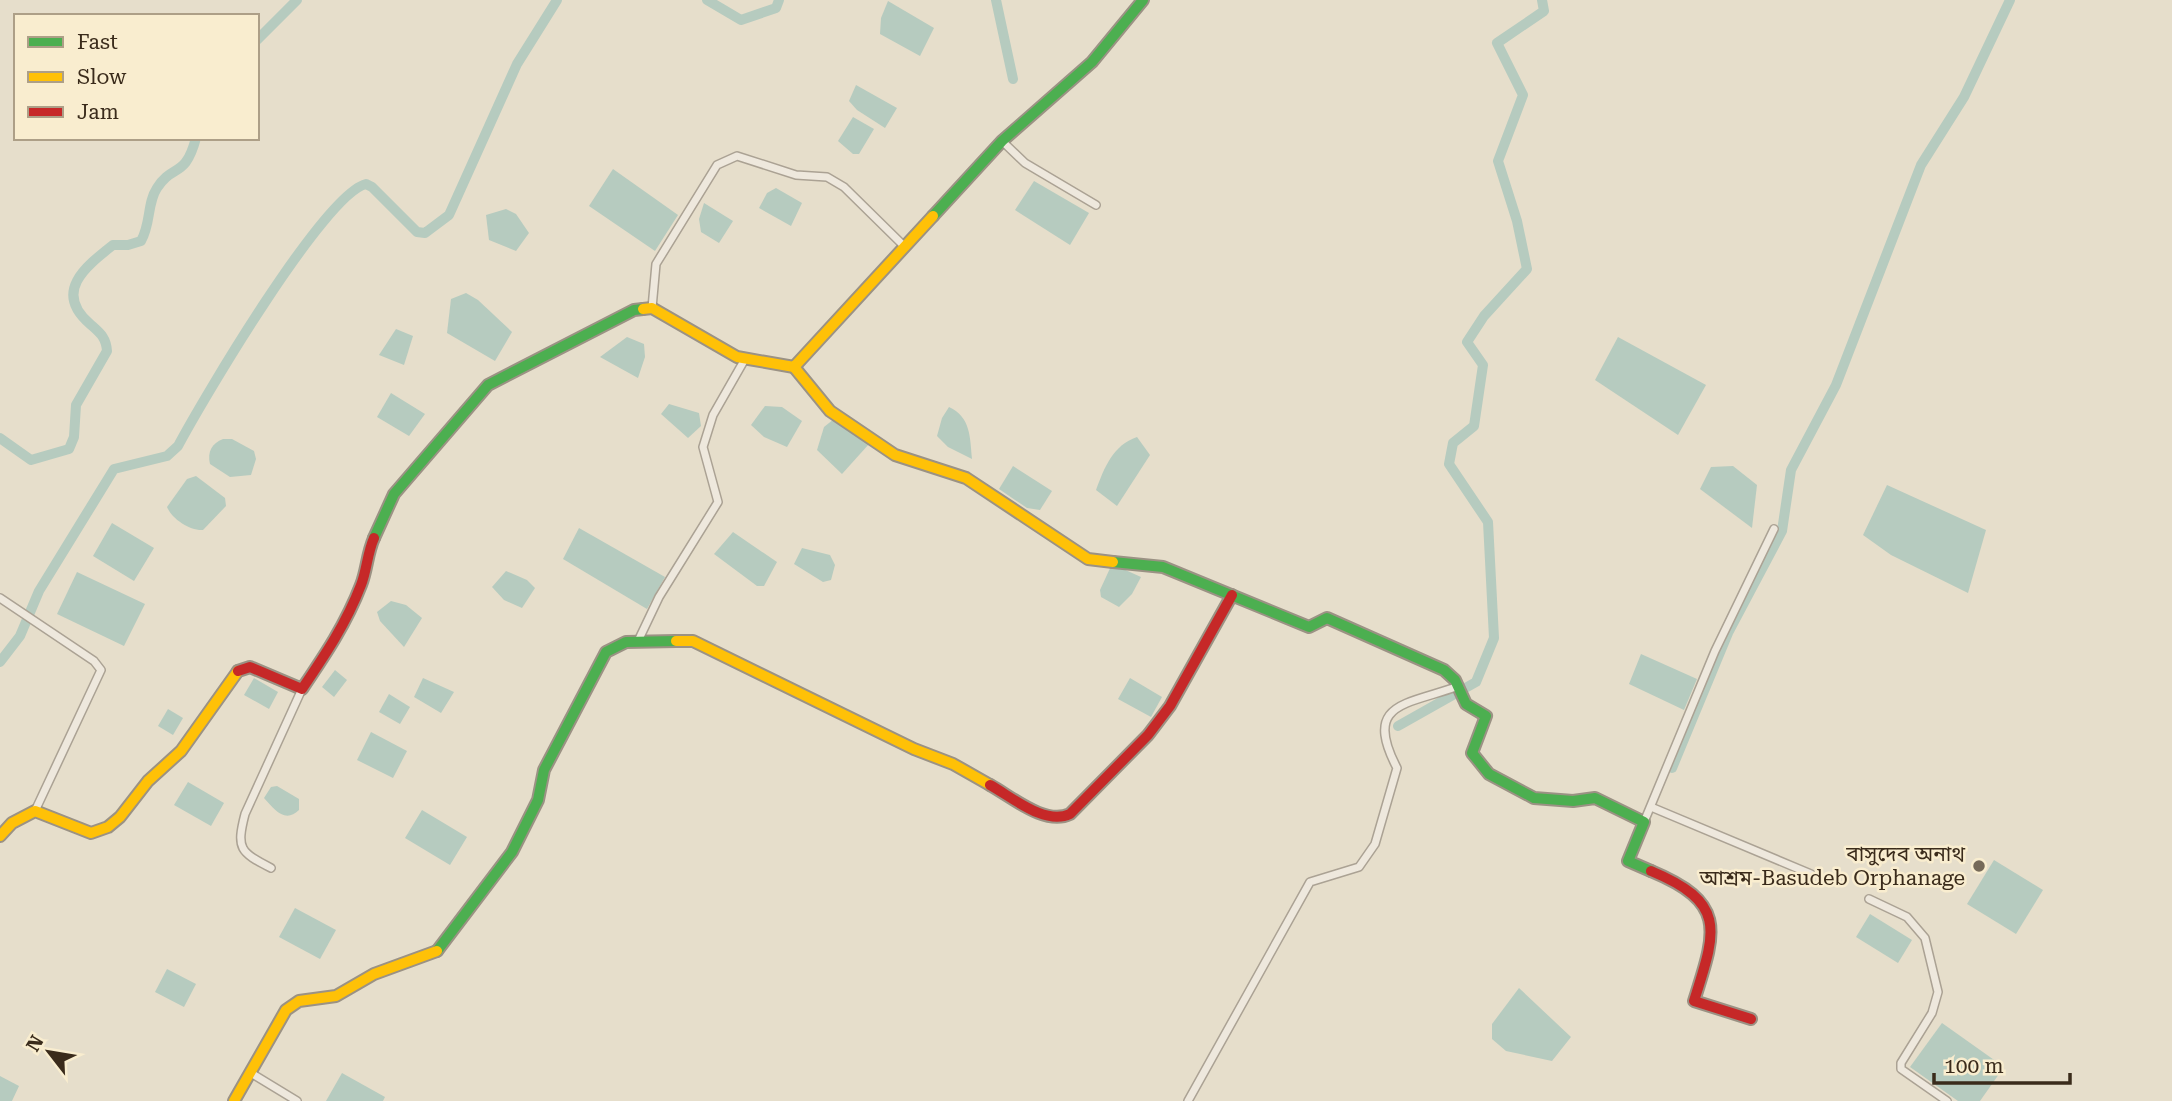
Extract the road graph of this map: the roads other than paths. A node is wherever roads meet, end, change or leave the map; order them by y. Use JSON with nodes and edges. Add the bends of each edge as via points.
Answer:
{"nodes":[{"id":1,"x":1143,"y":0,"type":"edge"},
{"id":2,"x":1002,"y":141,"type":"junction"},
{"id":3,"x":1096,"y":205,"type":"dead end"},
{"id":4,"x":905,"y":247,"type":"junction"},
{"id":5,"x":652,"y":308,"type":"junction"},
{"id":6,"x":744,"y":359,"type":"junction"},
{"id":7,"x":794,"y":367,"type":"junction"},
{"id":8,"x":1774,"y":529,"type":"dead end"},
{"id":9,"x":1232,"y":595,"type":"junction"},
{"id":10,"x":0,"y":598,"type":"edge"},
{"id":11,"x":639,"y":639,"type":"junction"},
{"id":12,"x":1456,"y":687,"type":"junction"},
{"id":13,"x":302,"y":690,"type":"junction"},
{"id":14,"x":1651,"y":807,"type":"junction"},
{"id":15,"x":34,"y":811,"type":"junction"},
{"id":16,"x":1644,"y":822,"type":"junction"},
{"id":17,"x":0,"y":836,"type":"edge"},
{"id":18,"x":271,"y":868,"type":"dead end"},
{"id":19,"x":1811,"y":874,"type":"dead end"},
{"id":20,"x":1869,"y":899,"type":"dead end"},
{"id":21,"x":1751,"y":1019,"type":"dead end"},
{"id":22,"x":251,"y":1073,"type":"junction"},
{"id":23,"x":234,"y":1101,"type":"edge"},
{"id":24,"x":297,"y":1101,"type":"edge"},
{"id":25,"x":1188,"y":1101,"type":"edge"},
{"id":26,"x":1947,"y":1101,"type":"edge"}],
"edges":[{"from":1,"to":2,"type":"street","via":[[1091,62]]},
{"from":2,"to":3,"type":"street","via":[[1025,163]]},
{"from":2,"to":4,"type":"street"},
{"from":4,"to":5,"type":"street","via":[[844,187],[827,177],[796,175],[737,156],[717,165],[656,264]]},
{"from":4,"to":7,"type":"street"},
{"from":5,"to":6,"type":"street"},
{"from":5,"to":13,"type":"street","via":[[634,310],[488,385],[394,494],[368,551],[363,581],[345,625]]},
{"from":6,"to":7,"type":"street"},
{"from":6,"to":11,"type":"street","via":[[713,415],[703,447],[718,502],[659,597]]},
{"from":7,"to":9,"type":"street","via":[[830,411],[895,454],[966,478],[1088,559],[1163,567]]},
{"from":8,"to":14,"type":"street","via":[[1715,651]]},
{"from":9,"to":11,"type":"street","via":[[1170,706],[1148,735],[1060,819],[1047,817],[953,764],[693,641]]},
{"from":9,"to":12,"type":"street","via":[[1309,627],[1327,618],[1444,670]]},
{"from":10,"to":15,"type":"street","via":[[101,670]]},
{"from":11,"to":22,"type":"street","via":[[606,652],[544,770],[538,800],[512,852],[441,948],[379,972],[336,996],[293,1003]]},
{"from":12,"to":16,"type":"street","via":[[1466,704],[1486,716],[1472,753],[1489,774],[1534,798],[1595,798]]},
{"from":12,"to":25,"type":"street","via":[[1392,711],[1385,720],[1385,744],[1397,768],[1375,844],[1359,867],[1310,882]]},
{"from":13,"to":15,"type":"street","via":[[250,667],[239,670],[181,751],[108,827],[91,833]]},
{"from":13,"to":18,"type":"street","via":[[245,814],[240,836],[247,855]]},
{"from":14,"to":16,"type":"street"},
{"from":14,"to":19,"type":"street"},
{"from":15,"to":17,"type":"street"},
{"from":16,"to":21,"type":"street","via":[[1628,861],[1695,893],[1709,912],[1711,938],[1694,1001]]},
{"from":20,"to":26,"type":"street","via":[[1908,917],[1925,938],[1938,992],[1932,1013],[1901,1069]]},
{"from":22,"to":23,"type":"street"},
{"from":22,"to":24,"type":"street"}]}
